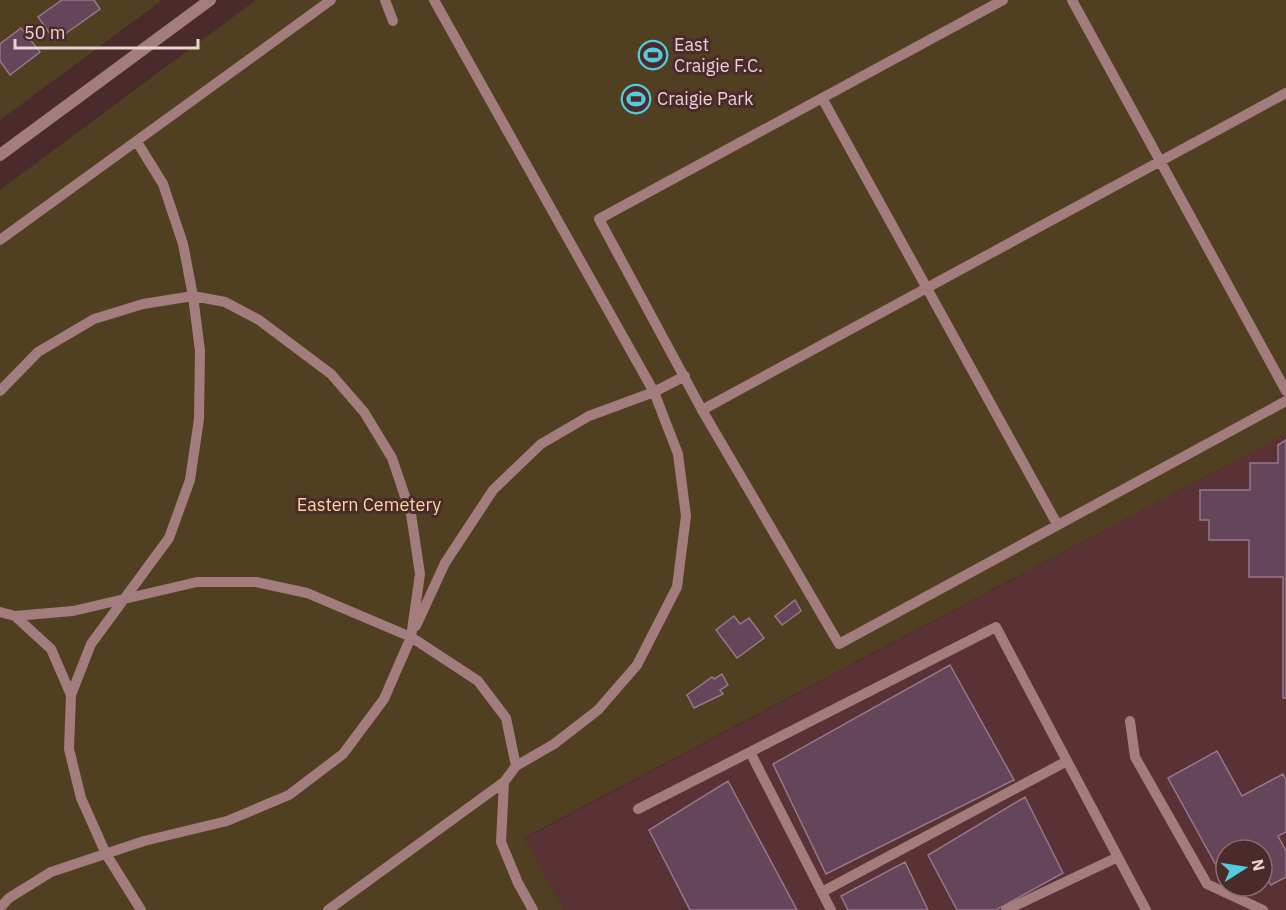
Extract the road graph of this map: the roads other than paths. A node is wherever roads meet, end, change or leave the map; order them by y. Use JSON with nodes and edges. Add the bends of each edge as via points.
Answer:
{"nodes":[{"id":1,"x":210,"y":0,"type":"edge"},
{"id":2,"x":331,"y":0,"type":"edge"},
{"id":3,"x":385,"y":0,"type":"edge"},
{"id":4,"x":434,"y":0,"type":"edge"},
{"id":5,"x":1002,"y":0,"type":"edge"},
{"id":6,"x":1072,"y":0,"type":"edge"},
{"id":7,"x":393,"y":21,"type":"dead end"},
{"id":8,"x":1286,"y":93,"type":"edge"},
{"id":9,"x":822,"y":98,"type":"junction"},
{"id":10,"x":137,"y":142,"type":"junction"},
{"id":11,"x":0,"y":155,"type":"edge"},
{"id":12,"x":1160,"y":161,"type":"junction"},
{"id":13,"x":0,"y":240,"type":"edge"},
{"id":14,"x":926,"y":287,"type":"junction"},
{"id":15,"x":193,"y":296,"type":"junction"},
{"id":16,"x":685,"y":376,"type":"junction"},
{"id":17,"x":1286,"y":390,"type":"edge"},
{"id":18,"x":0,"y":391,"type":"edge"},
{"id":19,"x":654,"y":392,"type":"junction"},
{"id":20,"x":1286,"y":400,"type":"edge"},
{"id":21,"x":702,"y":410,"type":"junction"},
{"id":22,"x":1057,"y":524,"type":"junction"},
{"id":23,"x":124,"y":600,"type":"junction"},
{"id":24,"x":0,"y":612,"type":"edge"},
{"id":25,"x":15,"y":616,"type":"junction"},
{"id":26,"x":411,"y":637,"type":"junction"},
{"id":27,"x":71,"y":694,"type":"junction"},
{"id":28,"x":1130,"y":721,"type":"dead end"},
{"id":29,"x":750,"y":752,"type":"junction"},
{"id":30,"x":1067,"y":761,"type":"junction"},
{"id":31,"x":516,"y":766,"type":"junction"},
{"id":32,"x":504,"y":782,"type":"junction"},
{"id":33,"x":638,"y":809,"type":"dead end"},
{"id":34,"x":106,"y":854,"type":"junction"},
{"id":35,"x":1118,"y":856,"type":"junction"},
{"id":36,"x":822,"y":892,"type":"junction"},
{"id":37,"x":0,"y":908,"type":"edge"},
{"id":38,"x":141,"y":910,"type":"edge"},
{"id":39,"x":328,"y":910,"type":"edge"},
{"id":40,"x":533,"y":910,"type":"edge"},
{"id":41,"x":831,"y":910,"type":"edge"},
{"id":42,"x":1006,"y":910,"type":"edge"},
{"id":43,"x":1146,"y":910,"type":"edge"},
{"id":44,"x":1263,"y":910,"type":"edge"}],
"edges":[{"from":1,"to":11,"type":"street"},
{"from":2,"to":10,"type":"lane"},
{"from":3,"to":7,"type":"lane"},
{"from":4,"to":19,"type":"lane"},
{"from":5,"to":9,"type":"lane"},
{"from":6,"to":12,"type":"lane"},
{"from":8,"to":12,"type":"lane"},
{"from":9,"to":14,"type":"lane"},
{"from":9,"to":16,"type":"lane","via":[[599,219]]},
{"from":10,"to":13,"type":"lane"},
{"from":10,"to":15,"type":"lane","via":[[163,184],[183,244]]},
{"from":12,"to":14,"type":"lane"},
{"from":12,"to":17,"type":"lane"},
{"from":14,"to":21,"type":"lane"},
{"from":14,"to":22,"type":"lane"},
{"from":15,"to":18,"type":"lane","via":[[143,304],[94,319],[39,352]]},
{"from":15,"to":23,"type":"lane","via":[[200,351],[199,419],[190,480],[169,538]]},
{"from":15,"to":26,"type":"lane","via":[[225,302],[259,320],[330,374],[364,411],[392,458],[411,514],[420,574]]},
{"from":16,"to":19,"type":"lane"},
{"from":16,"to":21,"type":"lane"},
{"from":19,"to":26,"type":"lane","via":[[589,416],[541,444],[493,490],[446,563]]},
{"from":19,"to":31,"type":"lane","via":[[678,454],[686,516],[677,587],[637,665],[598,710],[554,744]]},
{"from":20,"to":22,"type":"lane"},
{"from":21,"to":22,"type":"lane","via":[[839,644]]},
{"from":23,"to":25,"type":"lane","via":[[74,611]]},
{"from":23,"to":26,"type":"lane","via":[[197,582],[256,582],[307,593]]},
{"from":23,"to":27,"type":"lane","via":[[91,644]]},
{"from":24,"to":25,"type":"lane"},
{"from":25,"to":27,"type":"lane","via":[[51,650]]},
{"from":26,"to":31,"type":"lane","via":[[478,681],[506,718]]},
{"from":26,"to":34,"type":"lane","via":[[384,699],[343,754],[289,795],[227,821]]},
{"from":27,"to":34,"type":"lane","via":[[69,749],[81,798]]},
{"from":28,"to":44,"type":"lane","via":[[1136,757],[1206,884]]},
{"from":29,"to":30,"type":"lane","via":[[996,627]]},
{"from":29,"to":33,"type":"lane"},
{"from":29,"to":36,"type":"lane"},
{"from":30,"to":35,"type":"lane"},
{"from":30,"to":36,"type":"lane"},
{"from":31,"to":32,"type":"lane"},
{"from":32,"to":39,"type":"lane"},
{"from":32,"to":40,"type":"lane","via":[[501,842]]},
{"from":34,"to":37,"type":"lane","via":[[51,872]]},
{"from":34,"to":38,"type":"lane"},
{"from":35,"to":42,"type":"lane"},
{"from":35,"to":43,"type":"lane"},
{"from":36,"to":41,"type":"lane"}]}
